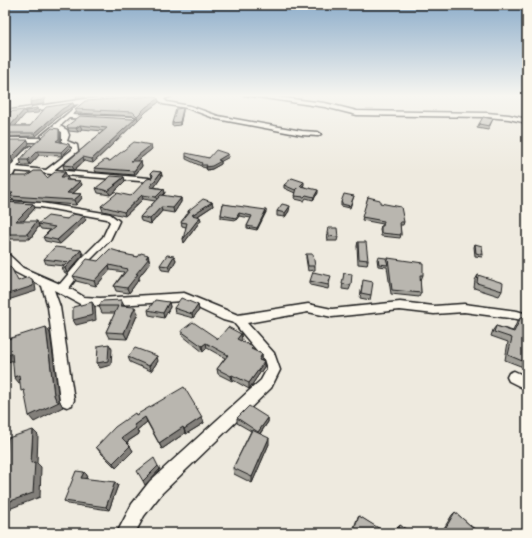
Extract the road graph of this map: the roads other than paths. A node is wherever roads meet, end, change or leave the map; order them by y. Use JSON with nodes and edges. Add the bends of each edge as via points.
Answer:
{"nodes":[{"id":1,"x":63,"y":120,"type":"edge"},
{"id":2,"x":235,"y":120,"type":"edge"},
{"id":3,"x":56,"y":126,"type":"junction"},
{"id":4,"x":318,"y":134,"type":"dead end"},
{"id":5,"x":5,"y":140,"type":"edge"},
{"id":6,"x":40,"y":140,"type":"junction"},
{"id":7,"x":10,"y":168,"type":"edge"},
{"id":8,"x":47,"y":172,"type":"junction"},
{"id":9,"x":150,"y":180,"type":"edge"},
{"id":10,"x":5,"y":184,"type":"edge"},
{"id":11,"x":5,"y":203,"type":"edge"},
{"id":12,"x":5,"y":256,"type":"edge"},
{"id":13,"x":47,"y":284,"type":"junction"},
{"id":14,"x":62,"y":289,"type":"junction"},
{"id":15,"x":527,"y":318,"type":"edge"},
{"id":16,"x":238,"y":320,"type":"junction"},
{"id":17,"x":514,"y":377,"type":"dead end"},
{"id":18,"x":527,"y":384,"type":"edge"},
{"id":19,"x":67,"y":400,"type":"dead end"},
{"id":20,"x":126,"y":533,"type":"edge"}],
"edges":[{"from":1,"to":3,"type":"street"},
{"from":2,"to":4,"type":"street"},
{"from":3,"to":6,"type":"street"},
{"from":3,"to":8,"type":"street","via":[[65,131],[64,142],[75,146],[75,151]]},
{"from":5,"to":6,"type":"street"},
{"from":6,"to":7,"type":"street"},
{"from":7,"to":8,"type":"street"},
{"from":7,"to":10,"type":"street"},
{"from":8,"to":9,"type":"street"},
{"from":11,"to":14,"type":"street","via":[[41,205],[115,220],[107,238]]},
{"from":12,"to":13,"type":"street","via":[[19,270]]},
{"from":13,"to":14,"type":"street"},
{"from":13,"to":19,"type":"street","via":[[54,307]]},
{"from":14,"to":16,"type":"street","via":[[82,301],[89,302],[184,297],[227,318]]},
{"from":15,"to":16,"type":"street","via":[[464,308],[434,310],[400,306],[332,313],[308,308]]},
{"from":16,"to":20,"type":"street","via":[[270,357],[274,370],[266,384],[156,487],[138,510]]},
{"from":17,"to":18,"type":"street"}]}
